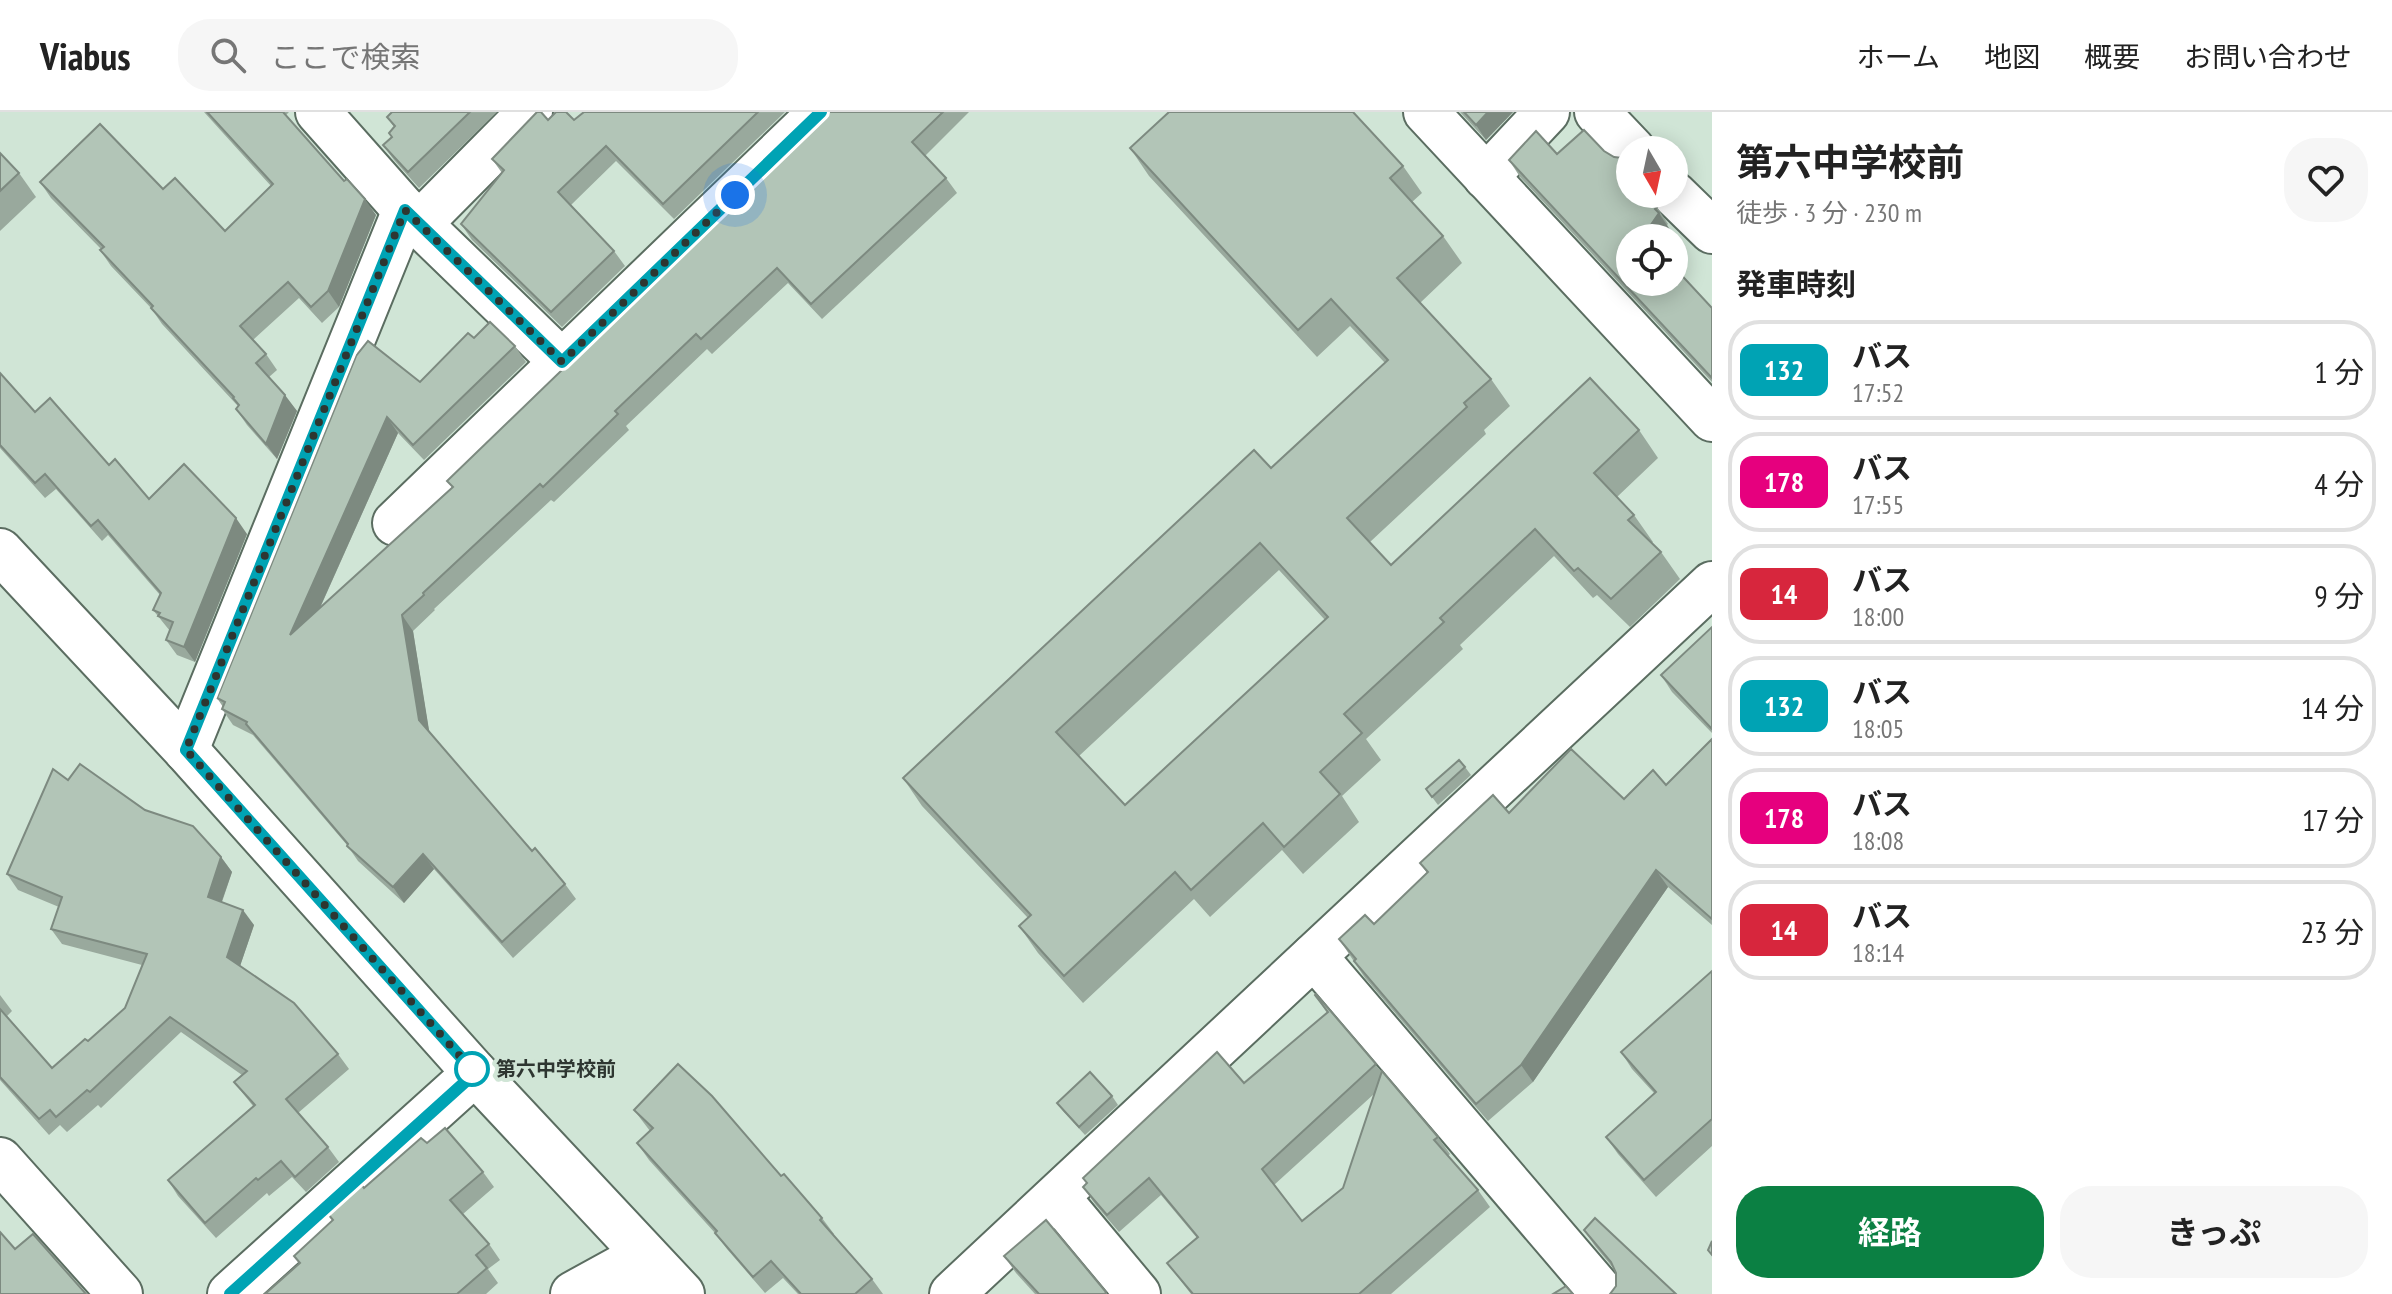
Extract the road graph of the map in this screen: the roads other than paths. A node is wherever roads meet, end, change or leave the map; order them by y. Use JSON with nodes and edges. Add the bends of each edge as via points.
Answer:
{"nodes":[{"id":1,"x":318,"y":112,"type":"edge"},
{"id":2,"x":530,"y":112,"type":"edge"},
{"id":3,"x":821,"y":112,"type":"edge"},
{"id":4,"x":1426,"y":112,"type":"edge"},
{"id":5,"x":1547,"y":112,"type":"edge"},
{"id":6,"x":1597,"y":112,"type":"edge"},
{"id":7,"x":1620,"y":136,"type":"edge"},
{"id":8,"x":1486,"y":177,"type":"junction"},
{"id":9,"x":1688,"y":208,"type":"edge"},
{"id":10,"x":412,"y":217,"type":"junction"},
{"id":11,"x":1712,"y":231,"type":"edge"},
{"id":12,"x":562,"y":362,"type":"junction"},
{"id":13,"x":1712,"y":419,"type":"edge"},
{"id":14,"x":395,"y":523,"type":"dead end"},
{"id":15,"x":0,"y":551,"type":"edge"},
{"id":16,"x":1712,"y":584,"type":"edge"},
{"id":17,"x":186,"y":750,"type":"junction"},
{"id":18,"x":1314,"y":956,"type":"junction"},
{"id":19,"x":475,"y":1073,"type":"junction"},
{"id":20,"x":0,"y":1160,"type":"edge"},
{"id":21,"x":1057,"y":1197,"type":"junction"},
{"id":22,"x":638,"y":1274,"type":"edge"},
{"id":23,"x":120,"y":1294,"type":"edge"},
{"id":24,"x":230,"y":1294,"type":"edge"},
{"id":25,"x":573,"y":1294,"type":"edge"},
{"id":26,"x":682,"y":1294,"type":"edge"},
{"id":27,"x":952,"y":1294,"type":"edge"},
{"id":28,"x":1138,"y":1294,"type":"edge"},
{"id":29,"x":1603,"y":1294,"type":"edge"}],
"edges":[{"from":1,"to":10,"type":"street"},
{"from":2,"to":10,"type":"street"},
{"from":3,"to":12,"type":"street"},
{"from":4,"to":8,"type":"street"},
{"from":5,"to":8,"type":"street"},
{"from":6,"to":7,"type":"street"},
{"from":8,"to":13,"type":"street"},
{"from":9,"to":11,"type":"street"},
{"from":10,"to":12,"type":"street"},
{"from":10,"to":17,"type":"street"},
{"from":12,"to":14,"type":"street"},
{"from":15,"to":17,"type":"street"},
{"from":16,"to":18,"type":"street"},
{"from":17,"to":19,"type":"street"},
{"from":18,"to":21,"type":"street"},
{"from":18,"to":29,"type":"street"},
{"from":19,"to":22,"type":"street"},
{"from":19,"to":24,"type":"street"},
{"from":20,"to":23,"type":"street"},
{"from":21,"to":27,"type":"street"},
{"from":21,"to":28,"type":"street"},
{"from":22,"to":25,"type":"street"},
{"from":22,"to":26,"type":"street"}]}
